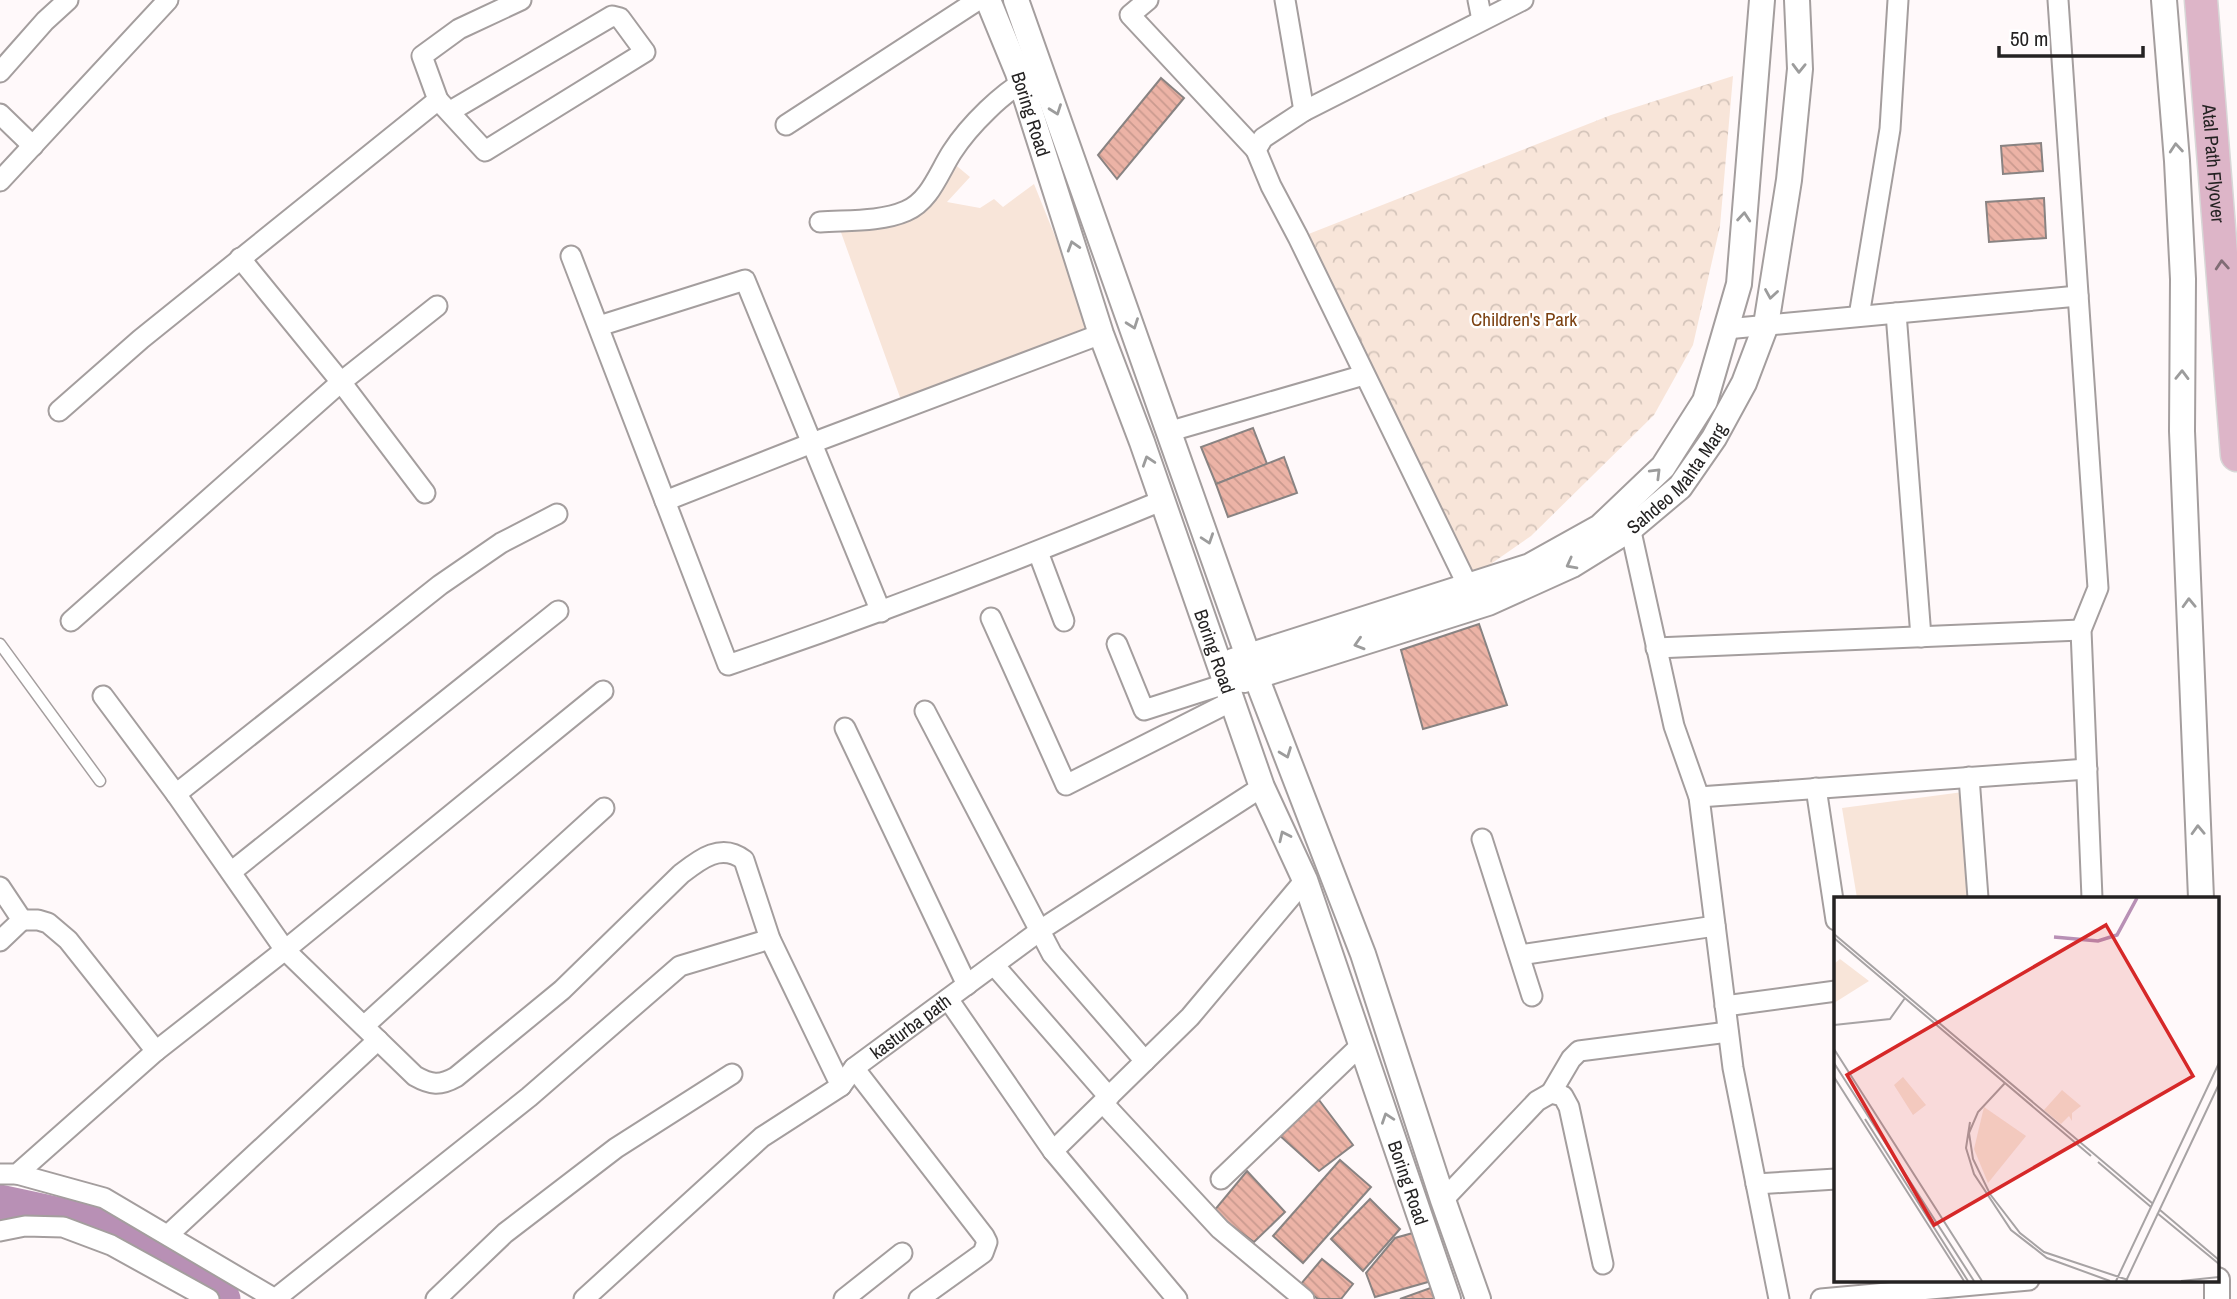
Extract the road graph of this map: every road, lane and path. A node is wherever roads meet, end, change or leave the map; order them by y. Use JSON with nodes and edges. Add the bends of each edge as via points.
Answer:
{"nodes":[{"id":1,"x":68,"y":0,"type":"edge"},
{"id":2,"x":168,"y":0,"type":"edge"},
{"id":3,"x":521,"y":0,"type":"edge"},
{"id":4,"x":978,"y":0,"type":"edge"},
{"id":5,"x":988,"y":0,"type":"edge"},
{"id":6,"x":1016,"y":0,"type":"edge"},
{"id":7,"x":1148,"y":0,"type":"edge"},
{"id":8,"x":1285,"y":0,"type":"edge"},
{"id":9,"x":1478,"y":0,"type":"edge"},
{"id":10,"x":1523,"y":0,"type":"edge"},
{"id":11,"x":1762,"y":0,"type":"edge"},
{"id":12,"x":1797,"y":0,"type":"edge"},
{"id":13,"x":1898,"y":0,"type":"edge"},
{"id":14,"x":2058,"y":0,"type":"edge"},
{"id":15,"x":2164,"y":0,"type":"edge"},
{"id":16,"x":2201,"y":0,"type":"edge"},
{"id":17,"x":1482,"y":20,"type":"junction"},
{"id":18,"x":0,"y":72,"type":"edge"},
{"id":19,"x":1032,"y":78,"type":"junction"},
{"id":20,"x":443,"y":106,"type":"junction"},
{"id":21,"x":1304,"y":111,"type":"junction"},
{"id":22,"x":0,"y":114,"type":"edge"},
{"id":23,"x":786,"y":125,"type":"dead end"},
{"id":24,"x":33,"y":146,"type":"junction"},
{"id":25,"x":1256,"y":150,"type":"junction"},
{"id":26,"x":0,"y":181,"type":"edge"},
{"id":27,"x":820,"y":222,"type":"dead end"},
{"id":28,"x":571,"y":256,"type":"dead end"},
{"id":29,"x":240,"y":257,"type":"junction"},
{"id":30,"x":2078,"y":296,"type":"junction"},
{"id":31,"x":437,"y":306,"type":"dead end"},
{"id":32,"x":1896,"y":313,"type":"junction"},
{"id":33,"x":1859,"y":316,"type":"junction"},
{"id":34,"x":1766,"y":325,"type":"junction"},
{"id":35,"x":599,"y":326,"type":"junction"},
{"id":36,"x":1726,"y":329,"type":"junction"},
{"id":37,"x":1101,"y":334,"type":"junction"},
{"id":38,"x":1364,"y":375,"type":"junction"},
{"id":39,"x":341,"y":382,"type":"junction"},
{"id":40,"x":60,"y":411,"type":"dead end"},
{"id":41,"x":1171,"y":432,"type":"junction"},
{"id":42,"x":811,"y":443,"type":"junction"},
{"id":43,"x":2237,"y":455,"type":"edge"},
{"id":44,"x":425,"y":493,"type":"dead end"},
{"id":45,"x":666,"y":501,"type":"junction"},
{"id":46,"x":1161,"y":501,"type":"junction"},
{"id":47,"x":1625,"y":504,"type":"junction"},
{"id":48,"x":557,"y":514,"type":"dead end"},
{"id":49,"x":1630,"y":529,"type":"junction"},
{"id":50,"x":1038,"y":552,"type":"junction"},
{"id":51,"x":1468,"y":586,"type":"junction"},
{"id":52,"x":558,"y":611,"type":"dead end"},
{"id":53,"x":881,"y":612,"type":"junction"},
{"id":54,"x":991,"y":618,"type":"dead end"},
{"id":55,"x":71,"y":621,"type":"dead end"},
{"id":56,"x":1064,"y":621,"type":"dead end"},
{"id":57,"x":2081,"y":630,"type":"junction"},
{"id":58,"x":1921,"y":637,"type":"junction"},
{"id":59,"x":0,"y":644,"type":"edge"},
{"id":60,"x":1116,"y":644,"type":"dead end"},
{"id":61,"x":1656,"y":648,"type":"junction"},
{"id":62,"x":1253,"y":666,"type":"junction"},
{"id":63,"x":1226,"y":684,"type":"junction"},
{"id":64,"x":603,"y":691,"type":"dead end"},
{"id":65,"x":103,"y":696,"type":"dead end"},
{"id":66,"x":925,"y":711,"type":"dead end"},
{"id":67,"x":845,"y":728,"type":"dead end"},
{"id":68,"x":2087,"y":769,"type":"junction"},
{"id":69,"x":1969,"y":777,"type":"junction"},
{"id":70,"x":100,"y":781,"type":"dead end"},
{"id":71,"x":1262,"y":787,"type":"junction"},
{"id":72,"x":1816,"y":788,"type":"junction"},
{"id":73,"x":176,"y":794,"type":"junction"},
{"id":74,"x":1699,"y":797,"type":"junction"},
{"id":75,"x":604,"y":808,"type":"dead end"},
{"id":76,"x":1482,"y":839,"type":"dead end"},
{"id":77,"x":231,"y":872,"type":"junction"},
{"id":78,"x":1305,"y":880,"type":"junction"},
{"id":79,"x":0,"y":887,"type":"edge"},
{"id":80,"x":1978,"y":897,"type":"edge"},
{"id":81,"x":2092,"y":897,"type":"edge"},
{"id":82,"x":2201,"y":897,"type":"edge"},
{"id":83,"x":1834,"y":907,"type":"edge"},
{"id":84,"x":22,"y":920,"type":"junction"},
{"id":85,"x":1715,"y":926,"type":"junction"},
{"id":86,"x":1040,"y":931,"type":"junction"},
{"id":87,"x":770,"y":939,"type":"junction"},
{"id":88,"x":0,"y":941,"type":"edge"},
{"id":89,"x":285,"y":950,"type":"junction"},
{"id":90,"x":1520,"y":955,"type":"junction"},
{"id":91,"x":994,"y":965,"type":"junction"},
{"id":92,"x":967,"y":985,"type":"junction"},
{"id":93,"x":1834,"y":991,"type":"edge"},
{"id":94,"x":1532,"y":996,"type":"dead end"},
{"id":95,"x":948,"y":999,"type":"junction"},
{"id":96,"x":1725,"y":1006,"type":"junction"},
{"id":97,"x":1728,"y":1031,"type":"junction"},
{"id":98,"x":371,"y":1033,"type":"junction"},
{"id":99,"x":1362,"y":1045,"type":"junction"},
{"id":100,"x":156,"y":1051,"type":"junction"},
{"id":101,"x":1145,"y":1061,"type":"junction"},
{"id":102,"x":854,"y":1068,"type":"junction"},
{"id":103,"x":732,"y":1074,"type":"dead end"},
{"id":104,"x":841,"y":1086,"type":"junction"},
{"id":105,"x":1551,"y":1093,"type":"junction"},
{"id":106,"x":1106,"y":1100,"type":"junction"},
{"id":107,"x":1053,"y":1151,"type":"junction"},
{"id":108,"x":8,"y":1174,"type":"edge"},
{"id":109,"x":1221,"y":1179,"type":"dead end"},
{"id":110,"x":1834,"y":1179,"type":"edge"},
{"id":111,"x":1756,"y":1184,"type":"junction"},
{"id":112,"x":1443,"y":1200,"type":"junction"},
{"id":113,"x":0,"y":1231,"type":"edge"},
{"id":114,"x":168,"y":1236,"type":"junction"},
{"id":115,"x":902,"y":1253,"type":"dead end"},
{"id":116,"x":1603,"y":1265,"type":"dead end"},
{"id":117,"x":2007,"y":1282,"type":"edge"},
{"id":118,"x":205,"y":1298,"type":"edge"},
{"id":119,"x":275,"y":1299,"type":"edge"},
{"id":120,"x":436,"y":1299,"type":"edge"},
{"id":121,"x":584,"y":1299,"type":"edge"},
{"id":122,"x":844,"y":1299,"type":"edge"},
{"id":123,"x":919,"y":1299,"type":"edge"},
{"id":124,"x":1177,"y":1299,"type":"edge"},
{"id":125,"x":1304,"y":1299,"type":"edge"},
{"id":126,"x":1448,"y":1299,"type":"edge"},
{"id":127,"x":1478,"y":1299,"type":"edge"},
{"id":128,"x":1779,"y":1299,"type":"edge"},
{"id":129,"x":1821,"y":1299,"type":"edge"}],
"edges":[{"from":1,"to":18,"type":"street"},
{"from":2,"to":24,"type":"street"},
{"from":3,"to":20,"type":"street","via":[[459,29],[422,56]]},
{"from":4,"to":23,"type":"street"},
{"from":5,"to":19,"type":"street","name":"Boring Road"},
{"from":6,"to":19,"type":"street"},
{"from":7,"to":25,"type":"street","via":[[1130,15]]},
{"from":8,"to":21,"type":"street"},
{"from":9,"to":17,"type":"street"},
{"from":10,"to":17,"type":"street"},
{"from":36,"to":11,"type":"street","name":"Sahdeo Mahta Marg","one_way":true,"via":[[1739,284]]},
{"from":12,"to":34,"type":"street","name":"Sahdeo Mahta Marg","one_way":true,"via":[[1799,81]]},
{"from":13,"to":33,"type":"street","via":[[1890,129]]},
{"from":14,"to":30,"type":"street"},
{"from":82,"to":15,"type":"street","one_way":true,"via":[[2182,431],[2183,265]]},
{"from":43,"to":16,"type":"main road","name":"Atal Path Flyover","one_way":true},
{"from":17,"to":21,"type":"street"},
{"from":19,"to":27,"type":"street","via":[[962,138],[917,205],[889,216]]},
{"from":37,"to":19,"type":"street","name":"Boring Road","one_way":true},
{"from":19,"to":41,"type":"street","one_way":true},
{"from":20,"to":20,"type":"street","via":[[485,151],[645,52],[620,18],[612,16]]},
{"from":20,"to":29,"type":"street"},
{"from":21,"to":25,"type":"street","via":[[1263,138]]},
{"from":22,"to":24,"type":"street"},
{"from":24,"to":26,"type":"street"},
{"from":25,"to":38,"type":"street"},
{"from":28,"to":35,"type":"street"},
{"from":29,"to":39,"type":"street"},
{"from":29,"to":40,"type":"street"},
{"from":30,"to":32,"type":"street"},
{"from":30,"to":57,"type":"street","via":[[2098,587]]},
{"from":31,"to":39,"type":"street"},
{"from":32,"to":33,"type":"street"},
{"from":32,"to":58,"type":"street"},
{"from":33,"to":34,"type":"street"},
{"from":34,"to":36,"type":"street"},
{"from":34,"to":49,"type":"street","name":"Sahdeo Mahta Marg","via":[[1744,383],[1714,438],[1680,487]]},
{"from":35,"to":42,"type":"street","via":[[745,280]]},
{"from":35,"to":45,"type":"street"},
{"from":47,"to":36,"type":"street","name":"Sahdeo Mahta Marg","one_way":true,"via":[[1663,467],[1704,401]]},
{"from":37,"to":42,"type":"street"},
{"from":46,"to":37,"type":"street","name":"Boring Road","one_way":true},
{"from":38,"to":41,"type":"street"},
{"from":38,"to":51,"type":"street"},
{"from":39,"to":44,"type":"street"},
{"from":39,"to":55,"type":"street"},
{"from":41,"to":62,"type":"street","one_way":true},
{"from":42,"to":45,"type":"street"},
{"from":42,"to":53,"type":"street"},
{"from":45,"to":53,"type":"street","via":[[728,665]]},
{"from":46,"to":50,"type":"street"},
{"from":46,"to":63,"type":"street","name":"Boring Road"},
{"from":47,"to":49,"type":"street"},
{"from":47,"to":51,"type":"street","name":"Sahdeo Mahta Marg","via":[[1600,527],[1530,566]]},
{"from":48,"to":73,"type":"street","via":[[501,543],[440,585]]},
{"from":49,"to":61,"type":"street"},
{"from":49,"to":62,"type":"street","name":"Sahdeo Mahta Marg","one_way":true,"via":[[1572,565],[1488,603]]},
{"from":50,"to":53,"type":"street"},
{"from":50,"to":56,"type":"street"},
{"from":51,"to":62,"type":"street","name":"Sahdeo Mahta Marg"},
{"from":52,"to":77,"type":"street"},
{"from":54,"to":63,"type":"street","via":[[1066,786]]},
{"from":57,"to":58,"type":"street"},
{"from":57,"to":68,"type":"street"},
{"from":58,"to":61,"type":"street"},
{"from":59,"to":70,"type":"lane"},
{"from":60,"to":63,"type":"street","via":[[1144,710]]},
{"from":61,"to":74,"type":"street","via":[[1674,726]]},
{"from":62,"to":63,"type":"street","name":"Sahdeo Mahta Marg"},
{"from":62,"to":112,"type":"street","one_way":true,"via":[[1363,954]]},
{"from":63,"to":71,"type":"street","name":"Boring Road"},
{"from":64,"to":89,"type":"street"},
{"from":65,"to":73,"type":"street"},
{"from":66,"to":86,"type":"street"},
{"from":67,"to":92,"type":"street"},
{"from":68,"to":69,"type":"street"},
{"from":68,"to":81,"type":"street"},
{"from":69,"to":72,"type":"street"},
{"from":69,"to":80,"type":"street"},
{"from":78,"to":71,"type":"street","name":"Boring Road","one_way":true},
{"from":71,"to":86,"type":"street","name":"kasturba path"},
{"from":72,"to":74,"type":"street"},
{"from":72,"to":83,"type":"street"},
{"from":73,"to":77,"type":"street"},
{"from":74,"to":85,"type":"street"},
{"from":75,"to":98,"type":"street"},
{"from":76,"to":90,"type":"street"},
{"from":77,"to":89,"type":"street"},
{"from":78,"to":99,"type":"street","name":"Boring Road"},
{"from":78,"to":101,"type":"street","via":[[1190,1017]]},
{"from":79,"to":84,"type":"street"},
{"from":84,"to":88,"type":"street"},
{"from":84,"to":100,"type":"street","via":[[48,923],[62,934]]},
{"from":85,"to":90,"type":"street"},
{"from":85,"to":96,"type":"street"},
{"from":86,"to":91,"type":"street","name":"kasturba path"},
{"from":86,"to":101,"type":"street","via":[[1058,964]]},
{"from":87,"to":98,"type":"street","via":[[744,860],[719,851],[681,874],[562,990],[445,1083],[436,1085],[415,1076]]},
{"from":87,"to":104,"type":"street"},
{"from":87,"to":119,"type":"street","via":[[680,966],[529,1097]]},
{"from":89,"to":98,"type":"street"},
{"from":89,"to":100,"type":"street"},
{"from":90,"to":94,"type":"street"},
{"from":91,"to":92,"type":"street","name":"kasturba path"},
{"from":91,"to":106,"type":"street"},
{"from":92,"to":95,"type":"street","name":"kasturba path"},
{"from":93,"to":96,"type":"street"},
{"from":95,"to":102,"type":"street","name":"kasturba path"},
{"from":95,"to":107,"type":"street"},
{"from":96,"to":97,"type":"street"},
{"from":97,"to":105,"type":"street","via":[[1579,1051]]},
{"from":97,"to":111,"type":"street"},
{"from":98,"to":114,"type":"street"},
{"from":99,"to":109,"type":"street"},
{"from":126,"to":99,"type":"street","name":"Boring Road","one_way":true},
{"from":100,"to":108,"type":"street"},
{"from":101,"to":106,"type":"street"},
{"from":102,"to":104,"type":"street","name":"kasturba path"},
{"from":102,"to":123,"type":"street","via":[[987,1242],[983,1253]]},
{"from":103,"to":120,"type":"street","via":[[616,1148],[505,1233]]},
{"from":104,"to":121,"type":"street","name":"kasturba path","via":[[762,1137]]},
{"from":105,"to":112,"type":"street","via":[[1537,1101]]},
{"from":105,"to":116,"type":"street","via":[[1563,1096],[1569,1107]]},
{"from":106,"to":107,"type":"street"},
{"from":106,"to":125,"type":"street","via":[[1220,1228]]},
{"from":107,"to":124,"type":"street"},
{"from":108,"to":114,"type":"street","via":[[104,1198]]},
{"from":110,"to":111,"type":"street"},
{"from":111,"to":128,"type":"street"},
{"from":112,"to":127,"type":"street"},
{"from":113,"to":118,"type":"street","via":[[63,1227],[111,1245]]},
{"from":114,"to":119,"type":"street"},
{"from":115,"to":122,"type":"street"},
{"from":117,"to":129,"type":"street"}]}
